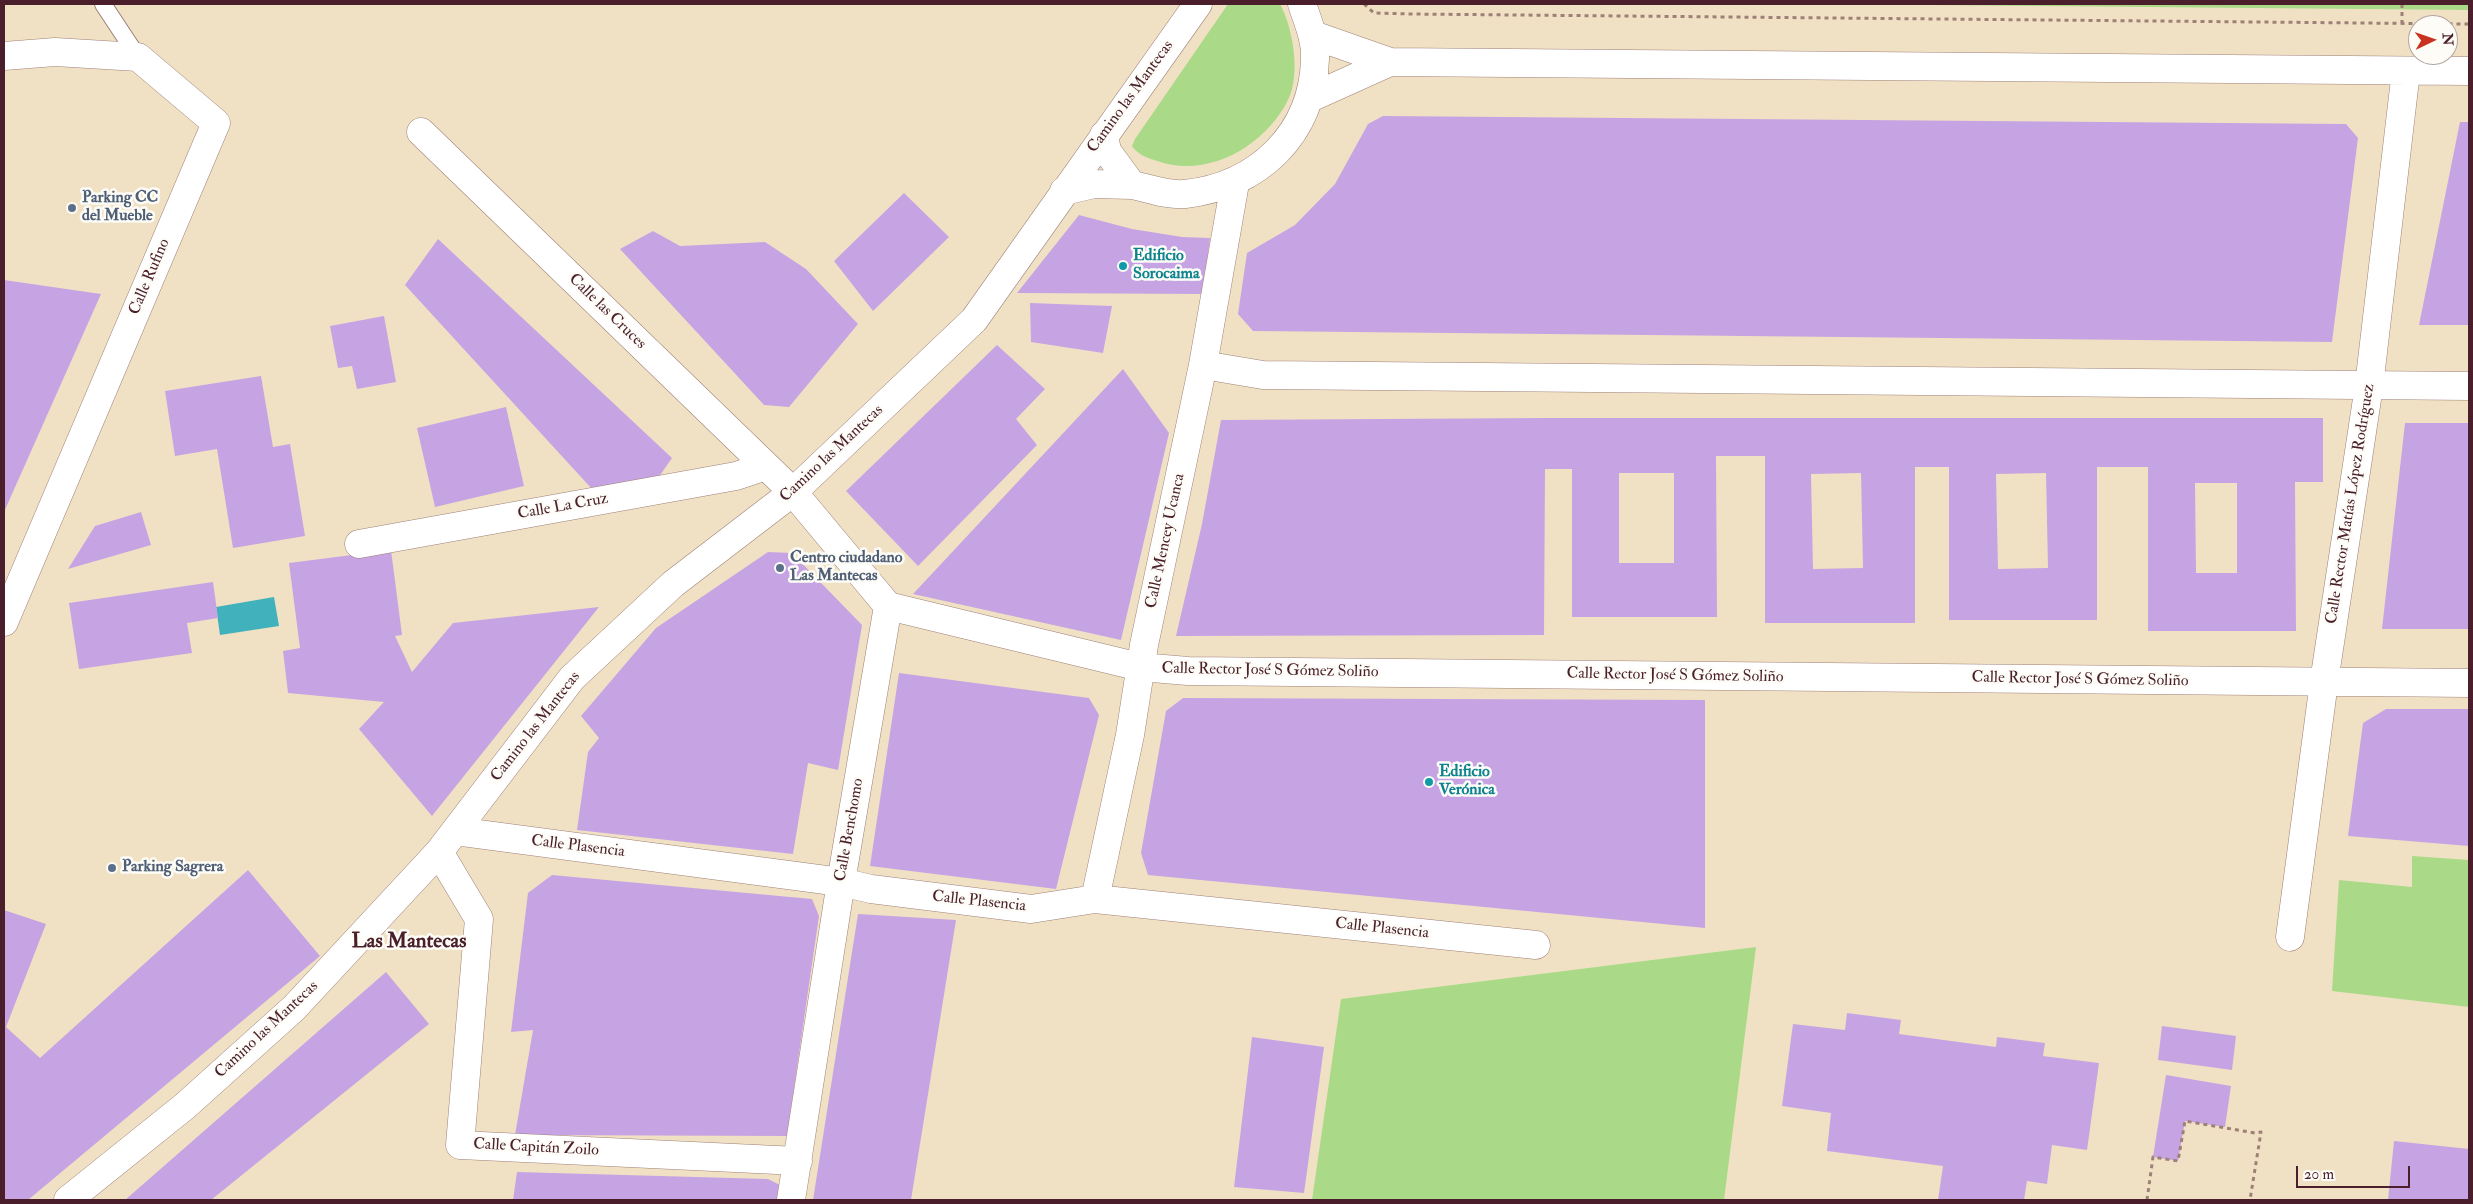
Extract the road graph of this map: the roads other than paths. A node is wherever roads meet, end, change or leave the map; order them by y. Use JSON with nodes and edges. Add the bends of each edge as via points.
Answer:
{"nodes":[{"id":1,"x":103,"y":4,"type":"edge"},
{"id":2,"x":1198,"y":4,"type":"edge"},
{"id":3,"x":1302,"y":4,"type":"edge"},
{"id":4,"x":1313,"y":35,"type":"junction"},
{"id":5,"x":4,"y":56,"type":"edge"},
{"id":6,"x":138,"y":57,"type":"junction"},
{"id":7,"x":1390,"y":62,"type":"junction"},
{"id":8,"x":2406,"y":71,"type":"junction"},
{"id":9,"x":2469,"y":71,"type":"edge"},
{"id":10,"x":1310,"y":98,"type":"junction"},
{"id":11,"x":421,"y":132,"type":"dead end"},
{"id":12,"x":1104,"y":135,"type":"junction"},
{"id":13,"x":1235,"y":183,"type":"junction"},
{"id":14,"x":1132,"y":185,"type":"junction"},
{"id":15,"x":1064,"y":191,"type":"junction"},
{"id":16,"x":1203,"y":365,"type":"junction"},
{"id":17,"x":2369,"y":386,"type":"junction"},
{"id":18,"x":2469,"y":386,"type":"edge"},
{"id":19,"x":766,"y":466,"type":"junction"},
{"id":20,"x":793,"y":492,"type":"junction"},
{"id":21,"x":359,"y":544,"type":"dead end"},
{"id":22,"x":888,"y":606,"type":"junction"},
{"id":23,"x":4,"y":622,"type":"edge"},
{"id":24,"x":1140,"y":667,"type":"junction"},
{"id":25,"x":2324,"y":682,"type":"junction"},
{"id":26,"x":2469,"y":683,"type":"edge"},
{"id":27,"x":447,"y":842,"type":"junction"},
{"id":28,"x":841,"y":882,"type":"junction"},
{"id":29,"x":1095,"y":899,"type":"junction"},
{"id":30,"x":2290,"y":937,"type":"dead end"},
{"id":31,"x":1536,"y":945,"type":"dead end"},
{"id":32,"x":798,"y":1161,"type":"junction"},
{"id":33,"x":68,"y":1200,"type":"edge"},
{"id":34,"x":791,"y":1200,"type":"edge"}],
"edges":[{"from":1,"to":6,"type":"lane"},
{"from":2,"to":12,"type":"street","name":"Camino las Mantecas"},
{"from":3,"to":4,"type":"street"},
{"from":4,"to":7,"type":"street"},
{"from":4,"to":10,"type":"street","via":[[1316,59]]},
{"from":5,"to":6,"type":"street","via":[[54,52]]},
{"from":6,"to":23,"type":"street","name":"Calle Rufino","via":[[216,122]]},
{"from":7,"to":8,"type":"street"},
{"from":7,"to":10,"type":"street"},
{"from":8,"to":9,"type":"street"},
{"from":8,"to":17,"type":"street","name":"Calle Rector Matías López Rodríguez"},
{"from":10,"to":13,"type":"street","via":[[1277,154]]},
{"from":11,"to":19,"type":"street","name":"Calle las Cruces"},
{"from":12,"to":14,"type":"street","via":[[1107,151]]},
{"from":12,"to":15,"type":"street","name":"Camino las Mantecas"},
{"from":13,"to":14,"type":"street","via":[[1184,194]]},
{"from":13,"to":16,"type":"street","name":"Calle Mencey Ucanca"},
{"from":14,"to":15,"type":"street","via":[[1094,184]]},
{"from":15,"to":20,"type":"street","name":"Camino las Mantecas","via":[[974,320]]},
{"from":16,"to":17,"type":"street","via":[[1263,374]]},
{"from":16,"to":24,"type":"street","name":"Calle Mencey Ucanca"},
{"from":17,"to":18,"type":"street"},
{"from":17,"to":25,"type":"street","name":"Calle Rector Matías López Rodríguez"},
{"from":19,"to":20,"type":"street","name":"Calle las Cruces"},
{"from":19,"to":21,"type":"street","name":"Calle La Cruz","via":[[736,476]]},
{"from":20,"to":22,"type":"street"},
{"from":20,"to":27,"type":"street","name":"Camino las Mantecas","via":[[673,584],[572,678]]},
{"from":22,"to":24,"type":"street","name":"Calle Rector José S Gómez Soliño"},
{"from":22,"to":28,"type":"street","name":"Calle Benchomo"},
{"from":24,"to":25,"type":"street","name":"Calle Rector José S Gómez Soliño","via":[[1237,671]]},
{"from":24,"to":29,"type":"street","name":"Calle Mencey Ucanca","via":[[1130,735]]},
{"from":25,"to":26,"type":"street","name":"Calle Rector José S Gómez Soliño"},
{"from":25,"to":30,"type":"street","name":"Calle Rector Matías López Rodríguez"},
{"from":27,"to":28,"type":"street","name":"Calle Plasencia"},
{"from":27,"to":32,"type":"street","name":"Calle Capitán Zoilo","via":[[479,919],[460,1145]]},
{"from":27,"to":33,"type":"street","name":"Camino las Mantecas","via":[[294,1008],[185,1106]]},
{"from":28,"to":29,"type":"street","name":"Calle Plasencia","via":[[871,889],[1030,909]]},
{"from":28,"to":32,"type":"street","name":"Calle Benchomo"},
{"from":29,"to":31,"type":"street","name":"Calle Plasencia"},
{"from":32,"to":34,"type":"street","name":"Calle Benchomo"}]}
